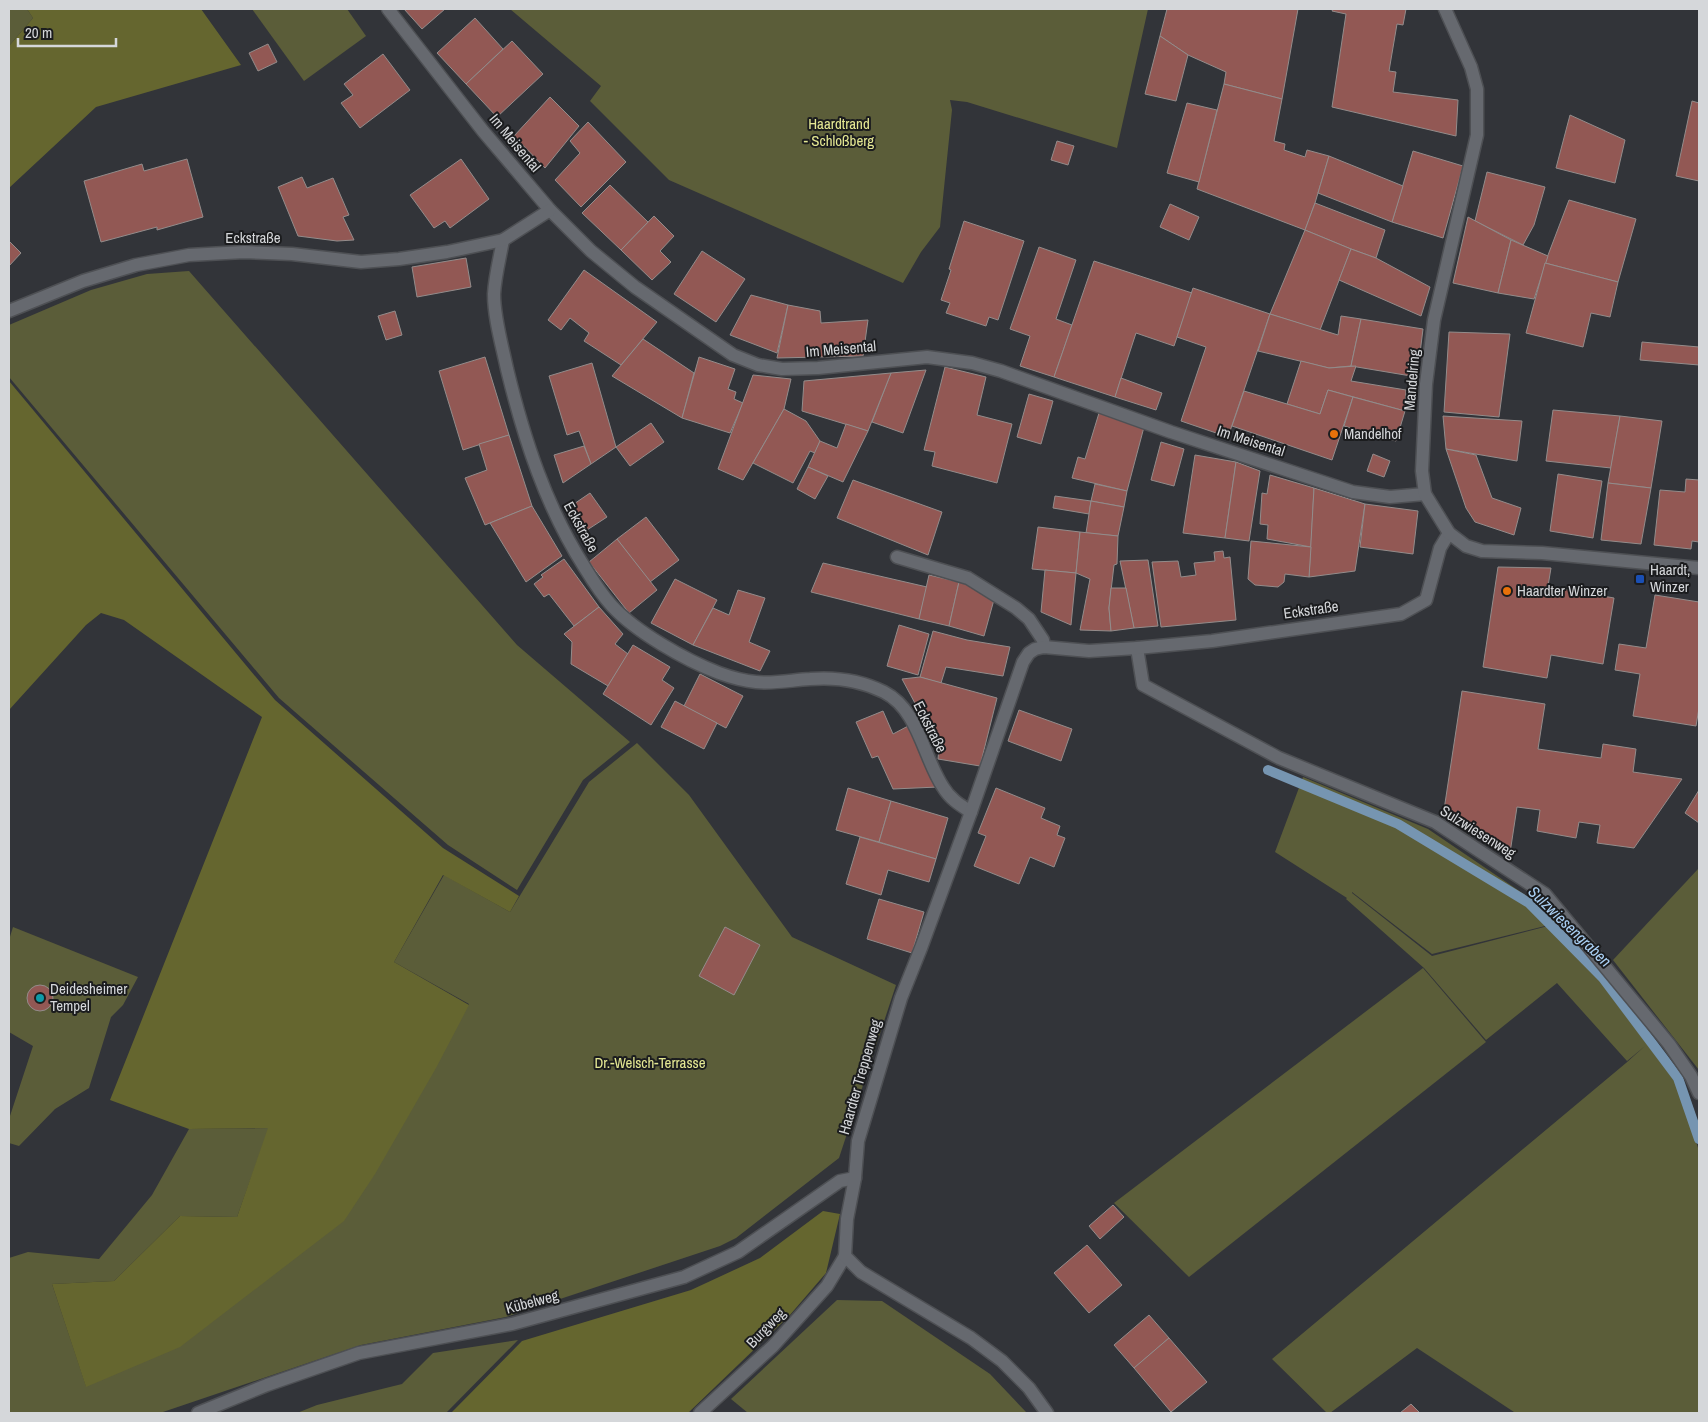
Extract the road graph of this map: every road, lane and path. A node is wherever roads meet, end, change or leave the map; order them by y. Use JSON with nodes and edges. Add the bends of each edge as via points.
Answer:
{"nodes":[{"id":1,"x":388,"y":9,"type":"edge"},
{"id":2,"x":1445,"y":9,"type":"edge"},
{"id":3,"x":550,"y":210,"type":"junction"},
{"id":4,"x":503,"y":240,"type":"junction"},
{"id":5,"x":9,"y":311,"type":"edge"},
{"id":6,"x":1425,"y":494,"type":"junction"},
{"id":7,"x":1449,"y":533,"type":"junction"},
{"id":8,"x":897,"y":557,"type":"dead end"},
{"id":9,"x":1699,"y":568,"type":"edge"},
{"id":10,"x":1044,"y":647,"type":"junction"},
{"id":11,"x":1137,"y":648,"type":"junction"},
{"id":12,"x":971,"y":812,"type":"junction"},
{"id":13,"x":1699,"y":1093,"type":"edge"},
{"id":14,"x":855,"y":1178,"type":"junction"},
{"id":15,"x":845,"y":1256,"type":"junction"},
{"id":16,"x":198,"y":1413,"type":"edge"},
{"id":17,"x":700,"y":1413,"type":"edge"},
{"id":18,"x":1047,"y":1413,"type":"edge"}],
"edges":[{"from":1,"to":3,"type":"street","name":"Im Meisental","via":[[483,131]]},
{"from":2,"to":6,"type":"street","name":"Mandelring","via":[[1471,67],[1477,89],[1478,135],[1434,320],[1426,384],[1422,471]]},
{"from":3,"to":4,"type":"street","name":"Eckstraße"},
{"from":3,"to":6,"type":"street","name":"Im Meisental","via":[[591,251],[635,287],[733,355],[758,365],[782,369],[818,368],[927,357],[972,363],[1353,492],[1390,497]]},
{"from":4,"to":5,"type":"street","name":"Eckstraße","via":[[399,260],[361,262],[244,252],[189,255],[136,265],[83,281]]},
{"from":4,"to":12,"type":"street","name":"Eckstraße","via":[[494,294],[520,421],[550,504],[571,547],[611,605],[649,636],[718,673],[756,682],[837,679],[884,692],[908,712],[942,787]]},
{"from":6,"to":7,"type":"street","name":"Mandelring"},
{"from":7,"to":9,"type":"street","name":"Mandelring","via":[[1466,546],[1482,551],[1542,553]]},
{"from":7,"to":11,"type":"street","name":"Eckstraße","via":[[1440,548],[1426,600],[1401,614],[1212,641]]},
{"from":8,"to":10,"type":"street","via":[[968,578],[1030,619]]},
{"from":10,"to":11,"type":"street","name":"Eckstraße","via":[[1089,651]]},
{"from":10,"to":12,"type":"street","via":[[1029,652],[1023,662]]},
{"from":11,"to":13,"type":"street","name":"Sulzwiesenweg","via":[[1143,685],[1279,758],[1435,822],[1545,894],[1669,1044],[1692,1076]]},
{"from":12,"to":14,"type":"street","name":"Haardter Treppenweg","via":[[900,998],[858,1142]]},
{"from":14,"to":15,"type":"street","name":"Haardter Treppenweg"},
{"from":14,"to":16,"type":"street","name":"Kübelweg","via":[[840,1182],[738,1252],[684,1277],[512,1324],[359,1353]]},
{"from":15,"to":17,"type":"street","name":"Burgweg","via":[[827,1286],[773,1346]]},
{"from":15,"to":18,"type":"street","via":[[860,1272],[971,1338],[1002,1361],[1029,1388]]}]}
